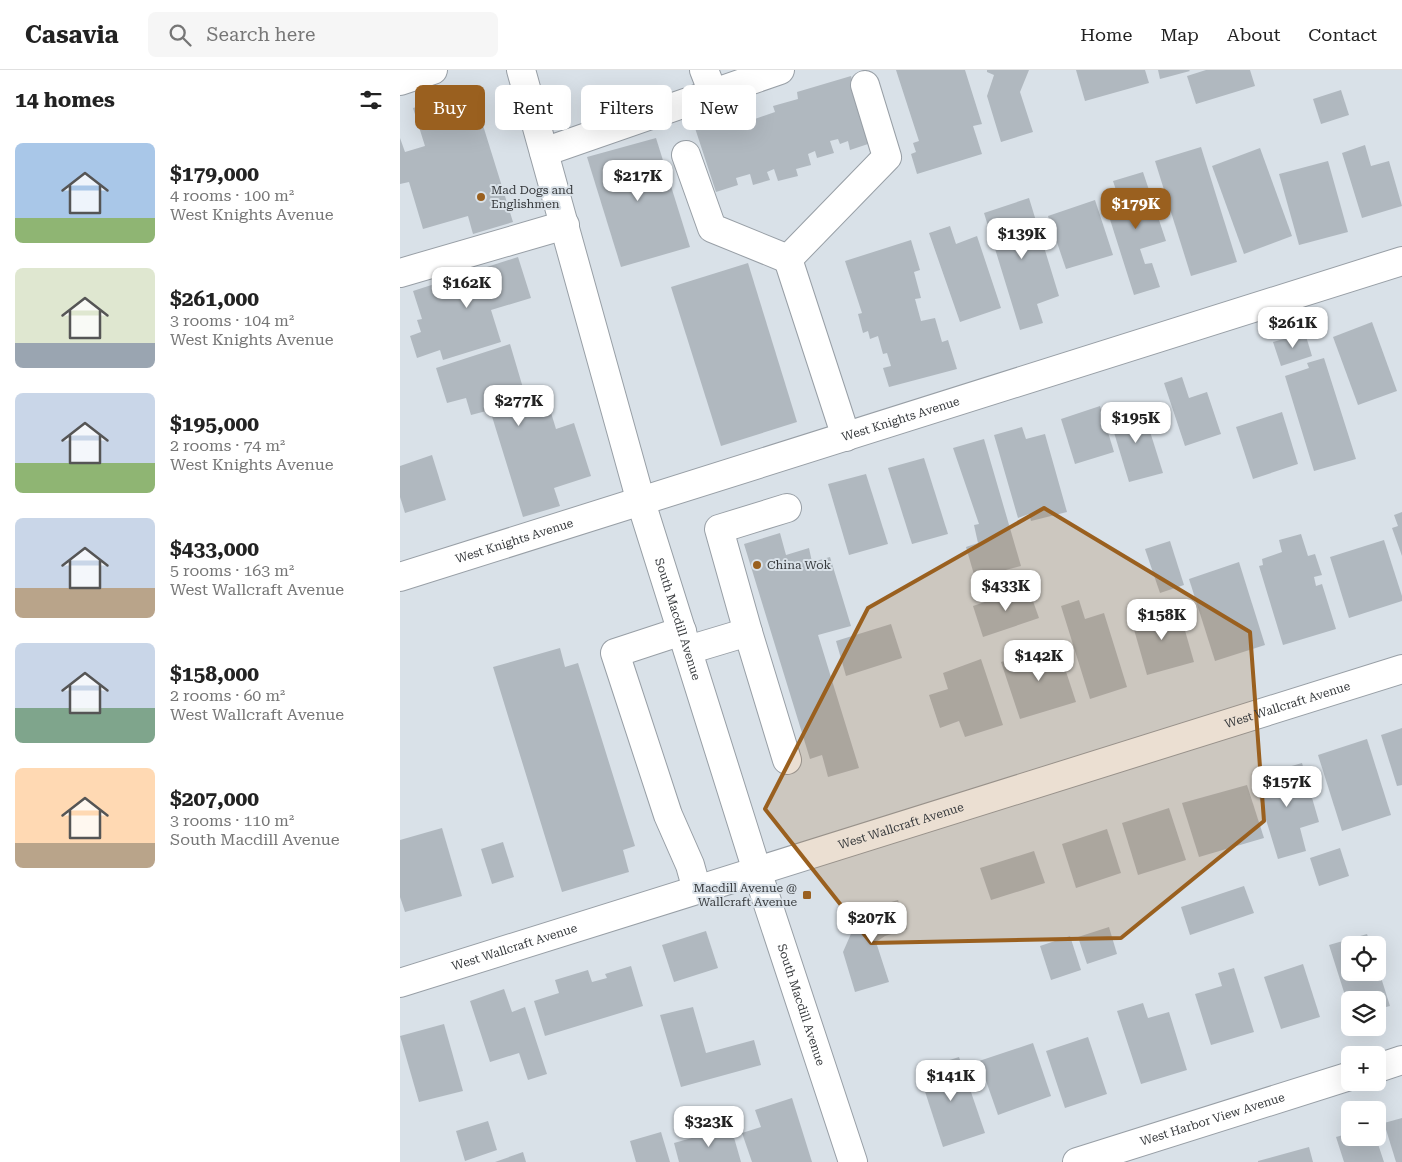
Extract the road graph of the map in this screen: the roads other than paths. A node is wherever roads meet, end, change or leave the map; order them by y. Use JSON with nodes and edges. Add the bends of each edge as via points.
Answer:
{"nodes":[{"id":1,"x":433,"y":70,"type":"edge"},
{"id":2,"x":521,"y":70,"type":"edge"},
{"id":3,"x":780,"y":70,"type":"edge"},
{"id":4,"x":400,"y":81,"type":"edge"},
{"id":5,"x":708,"y":82,"type":"edge"},
{"id":6,"x":865,"y":85,"type":"dead end"},
{"id":7,"x":544,"y":152,"type":"junction"},
{"id":8,"x":686,"y":155,"type":"dead end"},
{"id":9,"x":565,"y":225,"type":"junction"},
{"id":10,"x":788,"y":258,"type":"junction"},
{"id":11,"x":1402,"y":261,"type":"edge"},
{"id":12,"x":400,"y":274,"type":"edge"},
{"id":13,"x":846,"y":437,"type":"junction"},
{"id":14,"x":641,"y":502,"type":"junction"},
{"id":15,"x":788,"y":508,"type":"dead end"},
{"id":16,"x":400,"y":577,"type":"edge"},
{"id":17,"x":748,"y":632,"type":"junction"},
{"id":18,"x":685,"y":640,"type":"junction"},
{"id":19,"x":1402,"y":669,"type":"edge"},
{"id":20,"x":787,"y":760,"type":"dead end"},
{"id":21,"x":757,"y":871,"type":"junction"},
{"id":22,"x":697,"y":890,"type":"junction"},
{"id":23,"x":400,"y":983,"type":"edge"},
{"id":24,"x":1402,"y":1060,"type":"edge"},
{"id":25,"x":1386,"y":1065,"type":"edge"},
{"id":26,"x":1341,"y":1079,"type":"edge"},
{"id":27,"x":853,"y":1162,"type":"edge"},
{"id":28,"x":1077,"y":1162,"type":"edge"}],
"edges":[{"from":1,"to":4,"type":"street"},
{"from":2,"to":7,"type":"street","name":"South Macdill Avenue"},
{"from":3,"to":5,"type":"street"},
{"from":5,"to":7,"type":"street"},
{"from":6,"to":10,"type":"street","via":[[887,157]]},
{"from":7,"to":9,"type":"street","name":"South Macdill Avenue"},
{"from":8,"to":10,"type":"street","via":[[712,228]]},
{"from":9,"to":12,"type":"street"},
{"from":9,"to":14,"type":"street","name":"South Macdill Avenue"},
{"from":10,"to":13,"type":"street"},
{"from":11,"to":13,"type":"street","name":"West Knights Avenue"},
{"from":13,"to":14,"type":"street","name":"West Knights Avenue"},
{"from":14,"to":16,"type":"street","name":"West Knights Avenue"},
{"from":14,"to":18,"type":"street","name":"South Macdill Avenue"},
{"from":15,"to":17,"type":"street","via":[[719,529]]},
{"from":17,"to":18,"type":"street"},
{"from":17,"to":20,"type":"street"},
{"from":18,"to":21,"type":"street","name":"South Macdill Avenue"},
{"from":18,"to":22,"type":"street","via":[[615,653],[668,815]]},
{"from":19,"to":21,"type":"street","name":"West Wallcraft Avenue"},
{"from":21,"to":22,"type":"street","name":"West Wallcraft Avenue"},
{"from":21,"to":27,"type":"street","name":"South Macdill Avenue"},
{"from":22,"to":23,"type":"street","name":"West Wallcraft Avenue"},
{"from":24,"to":25,"type":"street"},
{"from":26,"to":28,"type":"street","name":"West Harbor View Avenue"}]}
